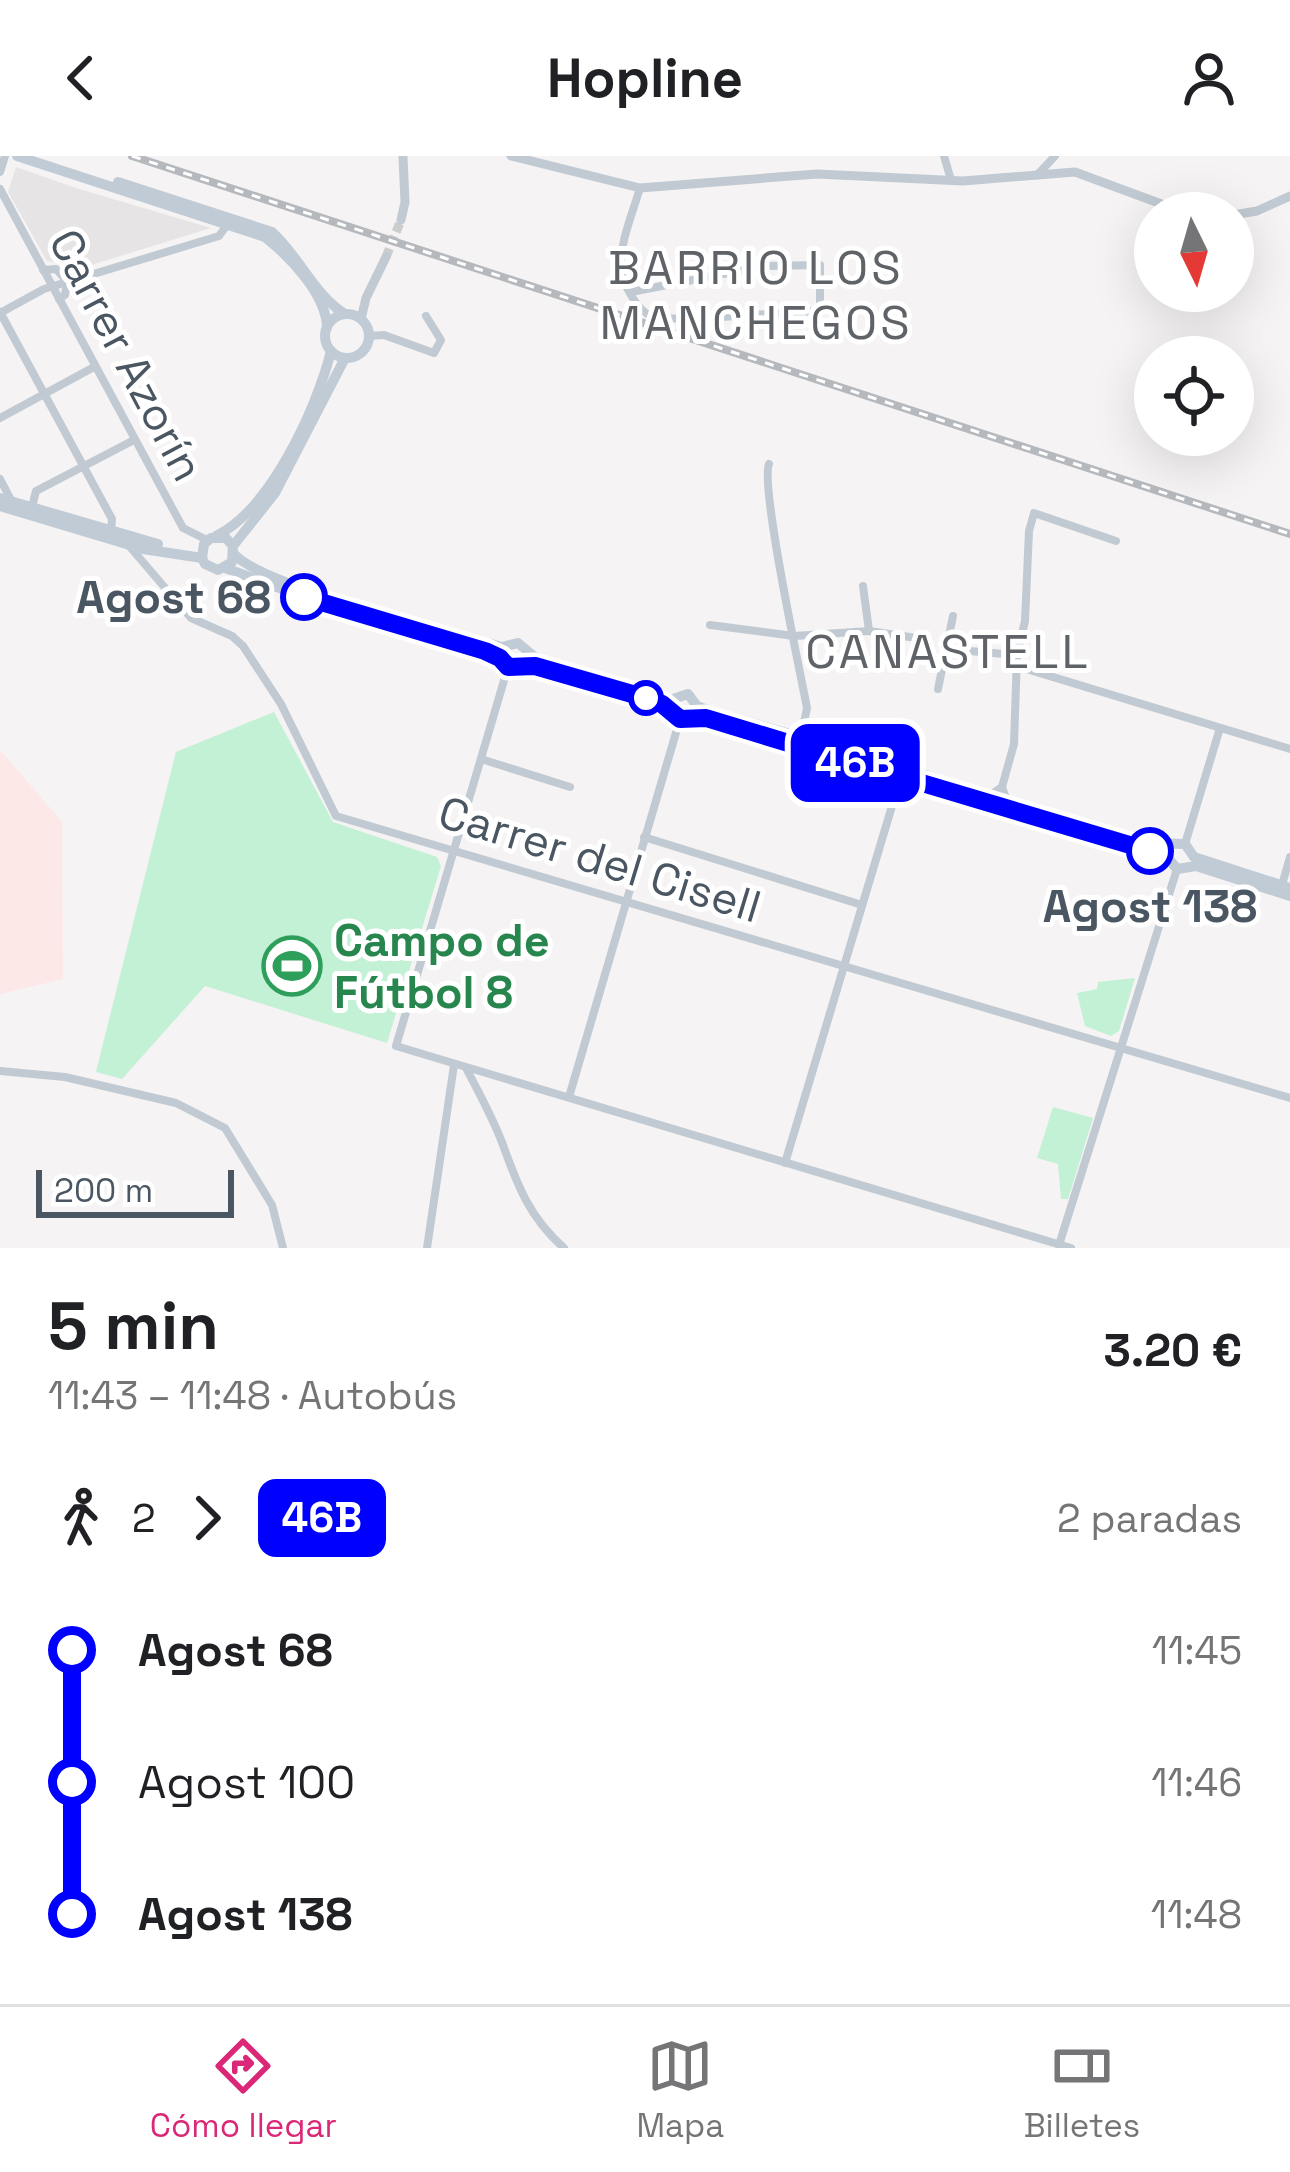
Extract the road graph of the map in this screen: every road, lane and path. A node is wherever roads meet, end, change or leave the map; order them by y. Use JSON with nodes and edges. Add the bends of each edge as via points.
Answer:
{"nodes":[{"id":1,"x":5,"y":156,"type":"edge"},
{"id":2,"x":17,"y":156,"type":"edge"},
{"id":3,"x":41,"y":156,"type":"edge"},
{"id":4,"x":512,"y":156,"type":"edge"},
{"id":5,"x":944,"y":156,"type":"edge"},
{"id":6,"x":1055,"y":156,"type":"edge"},
{"id":7,"x":399,"y":157,"type":"edge"},
{"id":8,"x":0,"y":172,"type":"edge"},
{"id":9,"x":1038,"y":174,"type":"junction"},
{"id":10,"x":951,"y":180,"type":"junction"},
{"id":11,"x":640,"y":188,"type":"junction"},
{"id":12,"x":0,"y":189,"type":"edge"},
{"id":13,"x":1134,"y":195,"type":"edge"},
{"id":14,"x":1290,"y":196,"type":"edge"},
{"id":15,"x":1254,"y":212,"type":"edge"},
{"id":16,"x":401,"y":220,"type":"tunnel mouth"},
{"id":17,"x":227,"y":225,"type":"junction"},
{"id":18,"x":386,"y":257,"type":"tunnel mouth"},
{"id":19,"x":43,"y":269,"type":"junction"},
{"id":20,"x":68,"y":281,"type":"junction"},
{"id":21,"x":52,"y":286,"type":"junction"},
{"id":22,"x":631,"y":292,"type":"junction"},
{"id":23,"x":59,"y":299,"type":"junction"},
{"id":24,"x":0,"y":312,"type":"edge"},
{"id":25,"x":352,"y":316,"type":"junction"},
{"id":26,"x":426,"y":316,"type":"dead end"},
{"id":27,"x":327,"y":327,"type":"junction"},
{"id":28,"x":369,"y":336,"type":"junction"},
{"id":29,"x":331,"y":351,"type":"junction"},
{"id":30,"x":345,"y":358,"type":"junction"},
{"id":31,"x":94,"y":367,"type":"junction"},
{"id":32,"x":44,"y":394,"type":"junction"},
{"id":33,"x":0,"y":418,"type":"edge"},
{"id":34,"x":134,"y":440,"type":"junction"},
{"id":35,"x":769,"y":464,"type":"dead end"},
{"id":36,"x":84,"y":466,"type":"junction"},
{"id":37,"x":0,"y":479,"type":"edge"},
{"id":38,"x":4,"y":502,"type":"edge"},
{"id":39,"x":32,"y":507,"type":"junction"},
{"id":40,"x":111,"y":530,"type":"junction"},
{"id":41,"x":1116,"y":541,"type":"dead end"},
{"id":42,"x":129,"y":545,"type":"junction"},
{"id":43,"x":207,"y":545,"type":"junction"},
{"id":44,"x":234,"y":550,"type":"junction"},
{"id":45,"x":225,"y":568,"type":"junction"},
{"id":46,"x":863,"y":586,"type":"dead end"},
{"id":47,"x":953,"y":616,"type":"dead end"},
{"id":48,"x":710,"y":625,"type":"dead end"},
{"id":49,"x":869,"y":631,"type":"junction"},
{"id":50,"x":794,"y":636,"type":"junction"},
{"id":51,"x":923,"y":639,"type":"dead end"},
{"id":52,"x":946,"y":649,"type":"junction"},
{"id":53,"x":1017,"y":655,"type":"junction"},
{"id":54,"x":512,"y":658,"type":"junction"},
{"id":55,"x":1017,"y":666,"type":"junction"},
{"id":56,"x":938,"y":689,"type":"dead end"},
{"id":57,"x":682,"y":710,"type":"junction"},
{"id":58,"x":1220,"y":728,"type":"junction"},
{"id":59,"x":801,"y":737,"type":"junction"},
{"id":60,"x":1290,"y":749,"type":"edge"},
{"id":61,"x":481,"y":759,"type":"junction"},
{"id":62,"x":901,"y":776,"type":"junction"},
{"id":63,"x":570,"y":787,"type":"dead end"},
{"id":64,"x":1002,"y":787,"type":"junction"},
{"id":65,"x":989,"y":796,"type":"junction"},
{"id":66,"x":1007,"y":801,"type":"junction"},
{"id":67,"x":644,"y":837,"type":"junction"},
{"id":68,"x":454,"y":849,"type":"junction"},
{"id":69,"x":1175,"y":849,"type":"junction"},
{"id":70,"x":1290,"y":857,"type":"edge"},
{"id":71,"x":1192,"y":861,"type":"junction"},
{"id":72,"x":1177,"y":869,"type":"junction"},
{"id":73,"x":1287,"y":890,"type":"edge"},
{"id":74,"x":625,"y":900,"type":"junction"},
{"id":75,"x":862,"y":904,"type":"junction"},
{"id":76,"x":844,"y":967,"type":"junction"},
{"id":77,"x":1120,"y":1048,"type":"junction"},
{"id":78,"x":454,"y":1065,"type":"junction"},
{"id":79,"x":466,"y":1068,"type":"junction"},
{"id":80,"x":0,"y":1071,"type":"edge"},
{"id":81,"x":568,"y":1097,"type":"junction"},
{"id":82,"x":1290,"y":1098,"type":"edge"},
{"id":83,"x":785,"y":1163,"type":"junction"},
{"id":84,"x":1059,"y":1245,"type":"junction"},
{"id":85,"x":284,"y":1248,"type":"edge"},
{"id":86,"x":428,"y":1248,"type":"edge"},
{"id":87,"x":564,"y":1248,"type":"edge"},
{"id":88,"x":1071,"y":1248,"type":"edge"}],
"edges":[{"from":1,"to":8,"type":"street"},
{"from":2,"to":17,"type":"main road"},
{"from":3,"to":25,"type":"main road","via":[[272,232],[332,306]]},
{"from":4,"to":11,"type":"street"},
{"from":5,"to":10,"type":"street"},
{"from":6,"to":9,"type":"street"},
{"from":7,"to":16,"type":"street"},
{"from":9,"to":10,"type":"street"},
{"from":9,"to":13,"type":"street","via":[[1088,174]]},
{"from":10,"to":11,"type":"street","via":[[817,174]]},
{"from":11,"to":22,"type":"street","via":[[620,264]]},
{"from":12,"to":19,"type":"street","name":"Carrer Azorín"},
{"from":14,"to":15,"type":"street"},
{"from":17,"to":20,"type":"street","via":[[219,236]]},
{"from":17,"to":27,"type":"main road","via":[[285,253],[326,311]]},
{"from":18,"to":25,"type":"street"},
{"from":19,"to":20,"type":"street"},
{"from":19,"to":21,"type":"street","name":"Carrer Azorín"},
{"from":20,"to":21,"type":"street"},
{"from":20,"to":23,"type":"street"},
{"from":21,"to":23,"type":"street","name":"Carrer Azorín"},
{"from":21,"to":24,"type":"street"},
{"from":22,"to":22,"type":"street","via":[[765,266],[820,266],[820,311],[653,317]]},
{"from":23,"to":31,"type":"street","name":"Carrer Azorín"},
{"from":24,"to":32,"type":"street"},
{"from":25,"to":27,"type":"main road"},
{"from":25,"to":28,"type":"main road"},
{"from":26,"to":28,"type":"street","via":[[441,340],[434,352]]},
{"from":27,"to":29,"type":"main road"},
{"from":28,"to":30,"type":"main road","via":[[361,353]]},
{"from":29,"to":30,"type":"main road"},
{"from":29,"to":43,"type":"main road","via":[[273,482]]},
{"from":30,"to":44,"type":"main road","via":[[275,493]]},
{"from":31,"to":32,"type":"street"},
{"from":31,"to":34,"type":"street","name":"Carrer Azorín"},
{"from":32,"to":33,"type":"street"},
{"from":32,"to":36,"type":"street"},
{"from":34,"to":36,"type":"street"},
{"from":34,"to":43,"type":"street","name":"Carrer Azorín","via":[[183,528]]},
{"from":35,"to":50,"type":"street"},
{"from":36,"to":39,"type":"street","via":[[36,491]]},
{"from":36,"to":40,"type":"street"},
{"from":37,"to":38,"type":"street"},
{"from":38,"to":39,"type":"main road"},
{"from":38,"to":42,"type":"main road"},
{"from":39,"to":40,"type":"main road"},
{"from":40,"to":43,"type":"main road","via":[[162,545]]},
{"from":41,"to":53,"type":"street","via":[[1034,513]]},
{"from":42,"to":43,"type":"main road"},
{"from":42,"to":68,"type":"street","name":"Carrer del Cisell","via":[[190,618],[243,646],[336,816]]},
{"from":43,"to":44,"type":"main road","via":[[226,538]]},
{"from":43,"to":45,"type":"main road","via":[[211,568]]},
{"from":44,"to":45,"type":"main road"},
{"from":44,"to":54,"type":"main road","via":[[244,564],[285,583]]},
{"from":45,"to":54,"type":"main road"},
{"from":46,"to":49,"type":"street"},
{"from":47,"to":52,"type":"street"},
{"from":48,"to":50,"type":"street"},
{"from":49,"to":50,"type":"street"},
{"from":49,"to":51,"type":"street"},
{"from":50,"to":59,"type":"street","via":[[807,708]]},
{"from":52,"to":53,"type":"street"},
{"from":52,"to":56,"type":"street"},
{"from":53,"to":55,"type":"street"},
{"from":54,"to":57,"type":"main road"},
{"from":54,"to":61,"type":"street"},
{"from":55,"to":58,"type":"street"},
{"from":55,"to":64,"type":"street"},
{"from":57,"to":59,"type":"main road"},
{"from":57,"to":62,"type":"main road"},
{"from":57,"to":67,"type":"street"},
{"from":58,"to":60,"type":"street"},
{"from":58,"to":69,"type":"street"},
{"from":59,"to":62,"type":"main road"},
{"from":61,"to":63,"type":"street"},
{"from":61,"to":68,"type":"street"},
{"from":62,"to":65,"type":"main road"},
{"from":62,"to":69,"type":"main road"},
{"from":62,"to":75,"type":"street"},
{"from":64,"to":65,"type":"street"},
{"from":64,"to":66,"type":"street"},
{"from":65,"to":66,"type":"main road"},
{"from":66,"to":69,"type":"main road"},
{"from":67,"to":74,"type":"street"},
{"from":67,"to":75,"type":"street"},
{"from":68,"to":74,"type":"street","name":"Carrer del Cisell"},
{"from":68,"to":78,"type":"street","via":[[396,1046]]},
{"from":69,"to":71,"type":"main road"},
{"from":69,"to":72,"type":"main road"},
{"from":70,"to":73,"type":"street"},
{"from":71,"to":72,"type":"main road"},
{"from":71,"to":73,"type":"main road"},
{"from":72,"to":77,"type":"street"},
{"from":74,"to":76,"type":"street","name":"Carrer del Cisell"},
{"from":74,"to":81,"type":"street"},
{"from":75,"to":76,"type":"street"},
{"from":76,"to":77,"type":"street","name":"Carrer del Cisell"},
{"from":76,"to":83,"type":"street"},
{"from":77,"to":82,"type":"street","name":"Carrer del Cisell"},
{"from":77,"to":84,"type":"street"},
{"from":78,"to":79,"type":"street"},
{"from":78,"to":86,"type":"street"},
{"from":79,"to":81,"type":"street"},
{"from":79,"to":87,"type":"street","via":[[514,1184]]},
{"from":80,"to":85,"type":"street","via":[[176,1103],[225,1128],[272,1204]]},
{"from":81,"to":83,"type":"street"},
{"from":83,"to":84,"type":"street"},
{"from":84,"to":88,"type":"street"}]}
